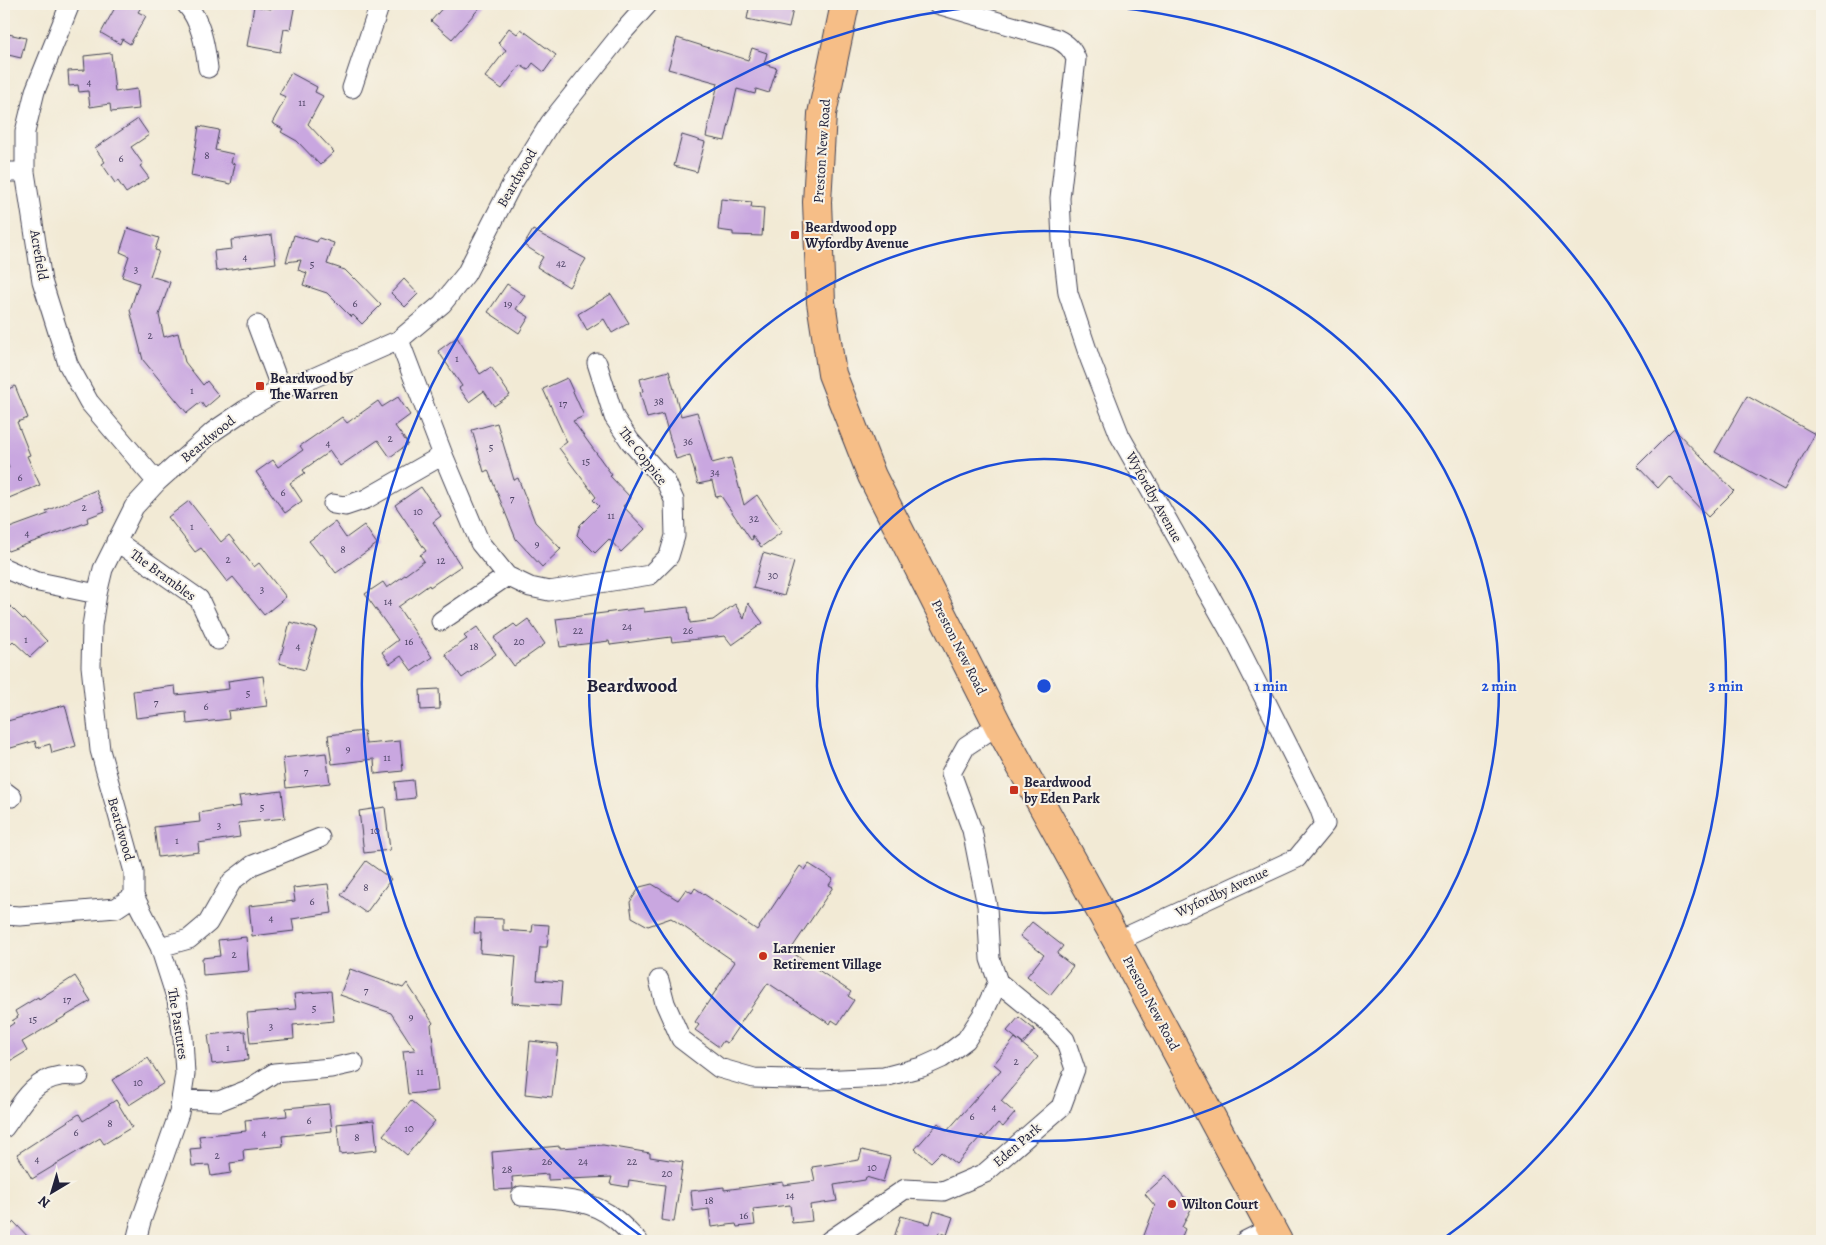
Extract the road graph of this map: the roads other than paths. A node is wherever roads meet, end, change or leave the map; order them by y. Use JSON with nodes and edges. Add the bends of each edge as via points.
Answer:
{"nodes":[{"id":1,"x":70,"y":4,"type":"edge"},
{"id":2,"x":186,"y":4,"type":"edge"},
{"id":3,"x":382,"y":4,"type":"edge"},
{"id":4,"x":648,"y":4,"type":"edge"},
{"id":5,"x":845,"y":4,"type":"edge"},
{"id":6,"x":938,"y":4,"type":"edge"},
{"id":7,"x":208,"y":68,"type":"dead end"},
{"id":8,"x":352,"y":88,"type":"dead end"},
{"id":9,"x":4,"y":172,"type":"edge"},
{"id":10,"x":25,"y":172,"type":"junction"},
{"id":11,"x":257,"y":325,"type":"dead end"},
{"id":12,"x":399,"y":340,"type":"junction"},
{"id":13,"x":598,"y":362,"type":"dead end"},
{"id":14,"x":281,"y":389,"type":"junction"},
{"id":15,"x":443,"y":455,"type":"junction"},
{"id":16,"x":157,"y":482,"type":"junction"},
{"id":17,"x":333,"y":504,"type":"dead end"},
{"id":18,"x":116,"y":542,"type":"junction"},
{"id":19,"x":4,"y":568,"type":"edge"},
{"id":20,"x":507,"y":576,"type":"junction"},
{"id":21,"x":97,"y":594,"type":"junction"},
{"id":22,"x":442,"y":621,"type":"dead end"},
{"id":23,"x":218,"y":640,"type":"dead end"},
{"id":24,"x":998,"y":725,"type":"junction"},
{"id":25,"x":320,"y":838,"type":"dead end"},
{"id":26,"x":134,"y":896,"type":"junction"},
{"id":27,"x":4,"y":915,"type":"edge"},
{"id":28,"x":1117,"y":941,"type":"junction"},
{"id":29,"x":160,"y":947,"type":"junction"},
{"id":30,"x":659,"y":980,"type":"dead end"},
{"id":31,"x":998,"y":982,"type":"junction"},
{"id":32,"x":354,"y":1063,"type":"dead end"},
{"id":33,"x":79,"y":1076,"type":"dead end"},
{"id":34,"x":181,"y":1099,"type":"junction"},
{"id":35,"x":4,"y":1128,"type":"edge"},
{"id":36,"x":521,"y":1196,"type":"dead end"},
{"id":37,"x":1274,"y":1235,"type":"edge"},
{"id":38,"x":136,"y":1241,"type":"edge"},
{"id":39,"x":638,"y":1241,"type":"edge"},
{"id":40,"x":829,"y":1241,"type":"edge"},
{"id":41,"x":1245,"y":1241,"type":"edge"}],
"edges":[{"from":1,"to":10,"type":"street","name":"Acrefield","via":[[35,91],[25,132]]},
{"from":2,"to":7,"type":"street","via":[[194,12]]},
{"from":3,"to":8,"type":"street"},
{"from":4,"to":12,"type":"street","name":"Beardwood","via":[[537,142],[456,288]]},
{"from":5,"to":24,"type":"highway","name":"Preston New Road","via":[[822,114],[818,202],[821,302],[832,374],[872,476]]},
{"from":6,"to":28,"type":"street","name":"Wyfordby Avenue","via":[[1057,40],[1073,50],[1076,59],[1060,198],[1068,293],[1120,436],[1237,644],[1325,824],[1297,858]]},
{"from":9,"to":10,"type":"street"},
{"from":10,"to":16,"type":"street","name":"Acrefield","via":[[42,281],[68,364],[89,402]]},
{"from":11,"to":14,"type":"street"},
{"from":12,"to":14,"type":"street","name":"Beardwood"},
{"from":12,"to":15,"type":"street","name":"The Coppice"},
{"from":13,"to":20,"type":"street","name":"The Coppice","via":[[614,417],[666,482],[674,500],[675,536],[669,556],[650,575],[549,592]]},
{"from":14,"to":16,"type":"street","name":"Beardwood","via":[[214,431]]},
{"from":15,"to":17,"type":"street","via":[[366,499],[345,506]]},
{"from":15,"to":20,"type":"street","name":"The Coppice","via":[[480,543]]},
{"from":16,"to":18,"type":"street","name":"Beardwood","via":[[134,507]]},
{"from":18,"to":21,"type":"street","name":"Beardwood"},
{"from":18,"to":23,"type":"street","name":"The Brambles","via":[[199,599]]},
{"from":19,"to":21,"type":"street","via":[[34,581]]},
{"from":20,"to":22,"type":"street"},
{"from":21,"to":26,"type":"street","name":"Beardwood","via":[[91,666],[100,750],[134,872]]},
{"from":24,"to":28,"type":"highway","name":"Preston New Road"},
{"from":24,"to":31,"type":"street","via":[[966,746],[951,773],[972,830],[987,906],[990,959]]},
{"from":25,"to":29,"type":"street","via":[[253,865],[232,881],[208,923],[189,939]]},
{"from":26,"to":27,"type":"street","via":[[116,908]]},
{"from":26,"to":29,"type":"street","name":"The Pastures"},
{"from":28,"to":37,"type":"highway","name":"Preston New Road"},
{"from":29,"to":34,"type":"street","name":"The Pastures","via":[[177,1000],[183,1038],[185,1074]]},
{"from":30,"to":31,"type":"street","via":[[681,1039],[719,1068],[754,1078],[820,1080],[884,1077],[942,1058],[966,1040]]},
{"from":31,"to":40,"type":"street","name":"Eden Park","via":[[1065,1040],[1075,1069],[1061,1107],[985,1173],[943,1191],[905,1189]]},
{"from":32,"to":34,"type":"street","via":[[274,1073],[219,1101]]},
{"from":33,"to":35,"type":"street","via":[[60,1076],[35,1087]]},
{"from":34,"to":38,"type":"street","name":"The Pastures"},
{"from":36,"to":39,"type":"street","via":[[580,1201],[597,1206],[615,1218]]},
{"from":37,"to":41,"type":"street"}]}
